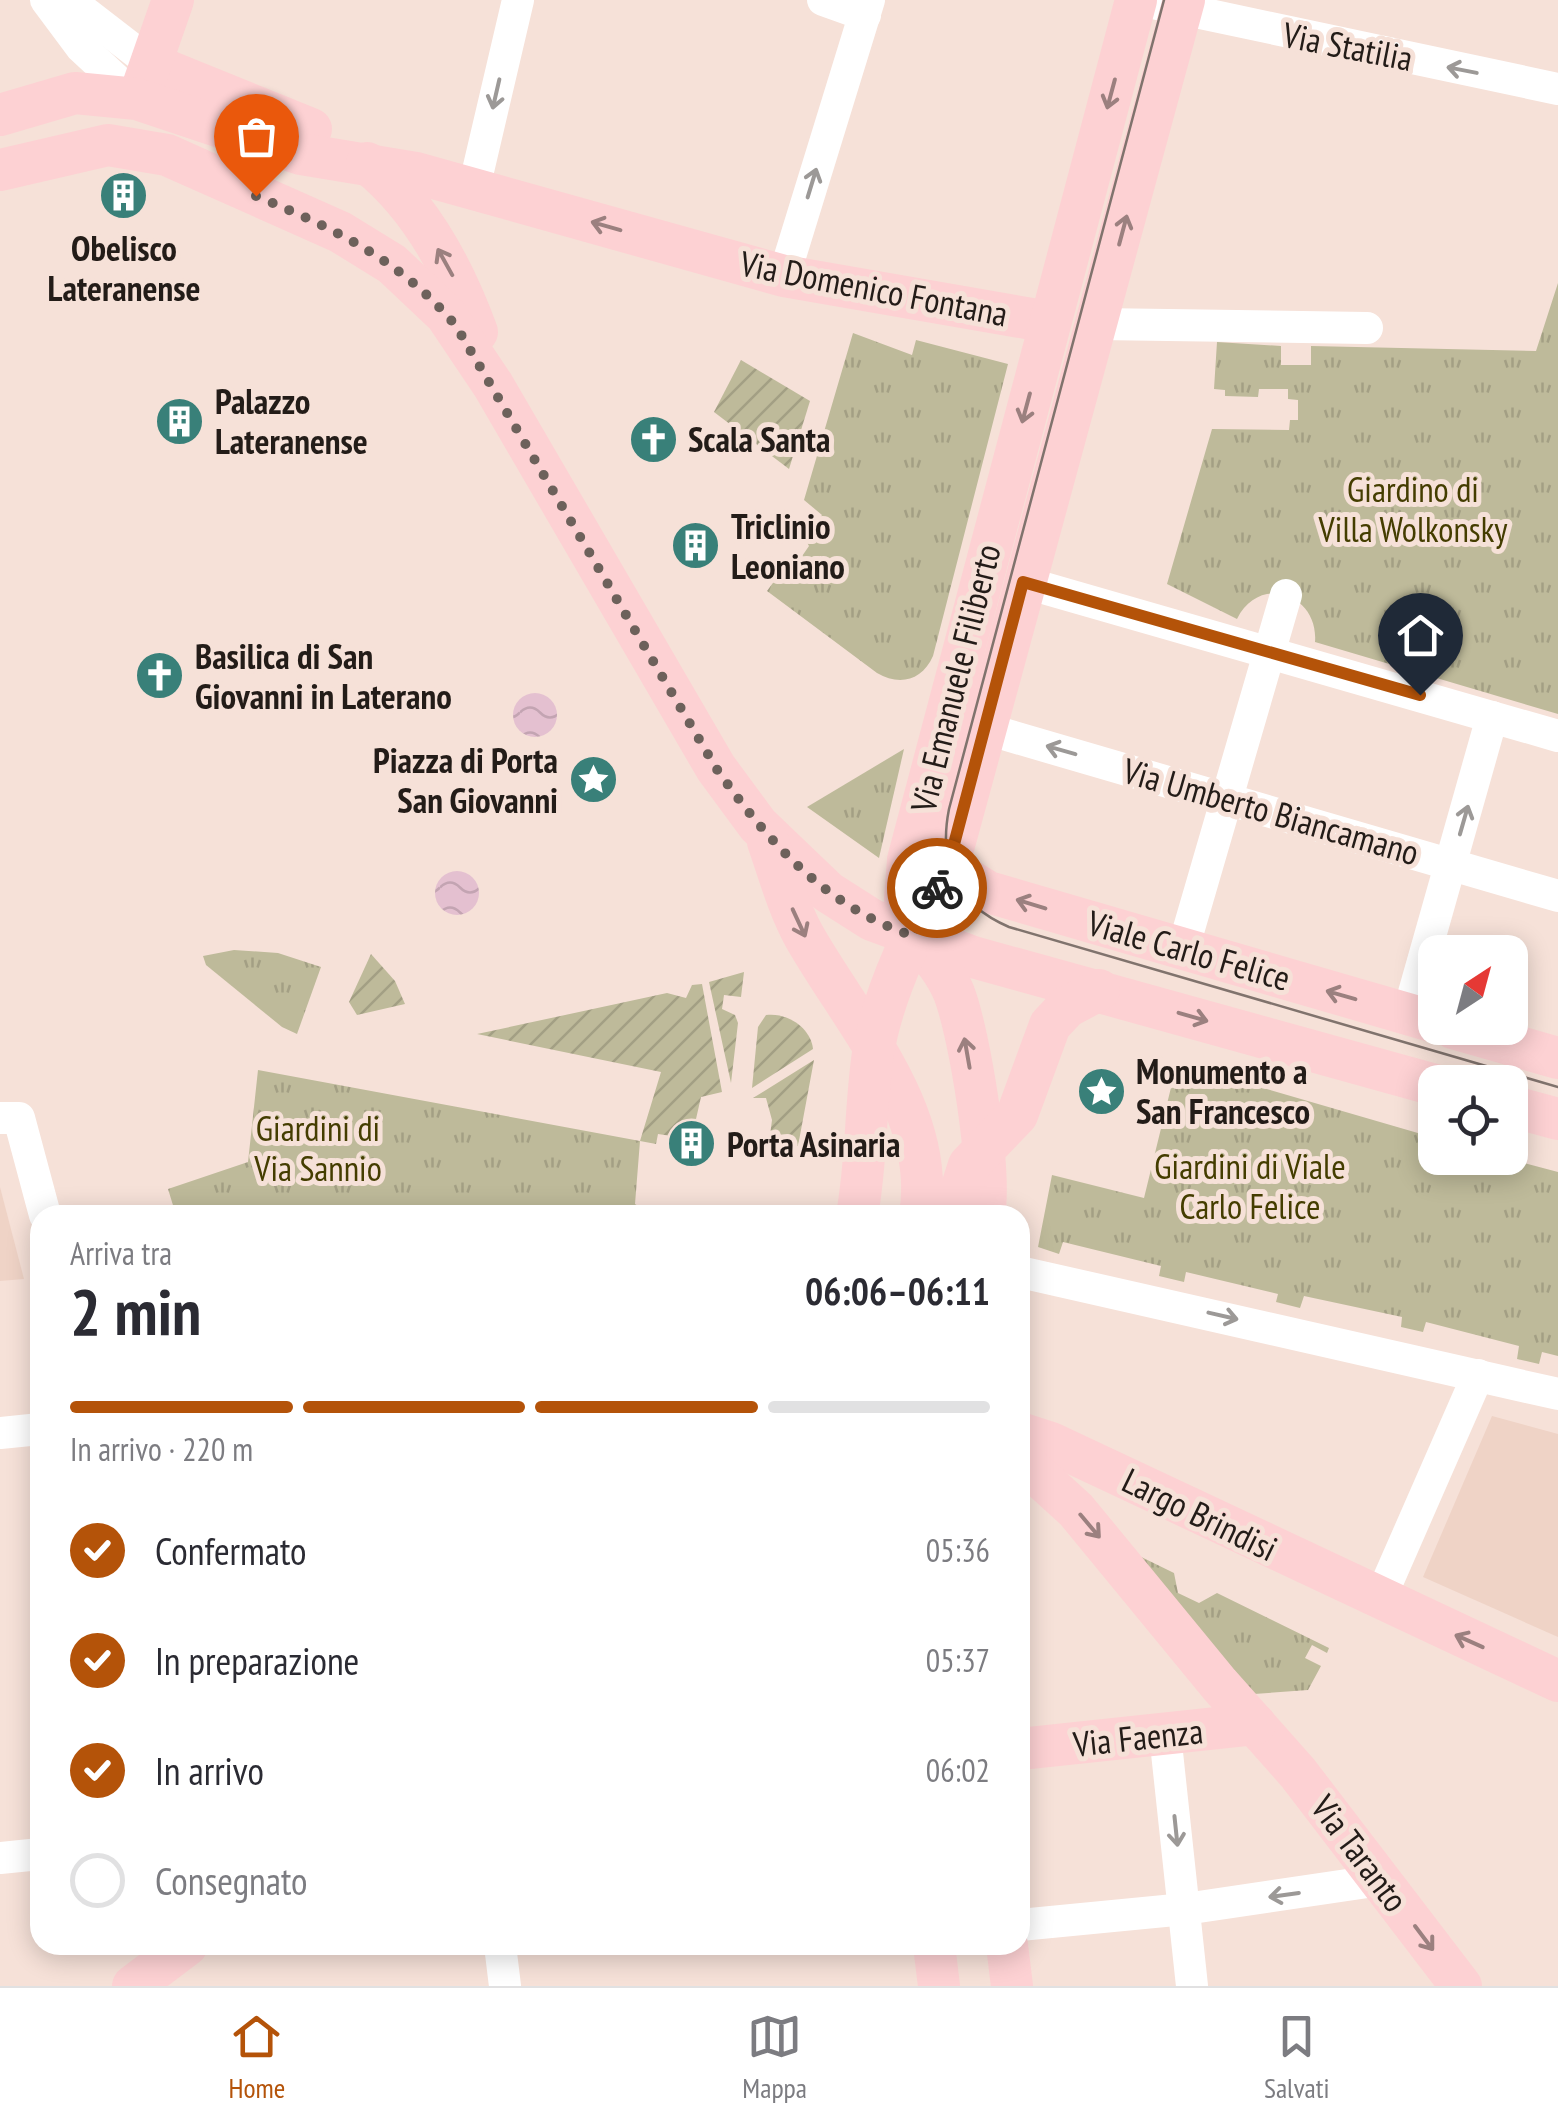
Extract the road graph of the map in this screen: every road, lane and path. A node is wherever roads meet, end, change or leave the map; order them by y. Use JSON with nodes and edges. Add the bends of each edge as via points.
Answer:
{"nodes":[{"id":1,"x":46,"y":0,"type":"edge"},
{"id":2,"x":68,"y":0,"type":"edge"},
{"id":3,"x":173,"y":0,"type":"edge"},
{"id":4,"x":518,"y":0,"type":"edge"},
{"id":5,"x":823,"y":0,"type":"edge"},
{"id":6,"x":1138,"y":0,"type":"edge"},
{"id":7,"x":1182,"y":6,"type":"edge"},
{"id":8,"x":867,"y":7,"type":"edge"},
{"id":9,"x":145,"y":82,"type":"junction"},
{"id":10,"x":1558,"y":88,"type":"edge"},
{"id":11,"x":0,"y":115,"type":"edge"},
{"id":12,"x":60,"y":153,"type":"junction"},
{"id":13,"x":369,"y":164,"type":"junction"},
{"id":14,"x":195,"y":169,"type":"junction"},
{"id":15,"x":0,"y":170,"type":"edge"},
{"id":16,"x":474,"y":188,"type":"junction"},
{"id":17,"x":784,"y":276,"type":"junction"},
{"id":18,"x":1048,"y":322,"type":"junction"},
{"id":19,"x":1098,"y":324,"type":"junction"},
{"id":20,"x":1367,"y":328,"type":"dead end"},
{"id":21,"x":494,"y":385,"type":"junction"},
{"id":22,"x":1023,"y":582,"type":"junction"},
{"id":23,"x":1286,"y":595,"type":"dead end"},
{"id":24,"x":1269,"y":650,"type":"junction"},
{"id":25,"x":1492,"y":717,"type":"junction"},
{"id":26,"x":983,"y":728,"type":"junction"},
{"id":27,"x":1558,"y":736,"type":"edge"},
{"id":28,"x":1226,"y":797,"type":"junction"},
{"id":29,"x":765,"y":832,"type":"junction"},
{"id":30,"x":1451,"y":864,"type":"junction"},
{"id":31,"x":948,"y":867,"type":"junction"},
{"id":32,"x":1558,"y":896,"type":"edge"},
{"id":33,"x":1437,"y":935,"type":"edge"},
{"id":34,"x":913,"y":936,"type":"junction"},
{"id":35,"x":1182,"y":949,"type":"junction"},
{"id":36,"x":1099,"y":990,"type":"junction"},
{"id":37,"x":1418,"y":1017,"type":"edge"},
{"id":38,"x":1513,"y":1045,"type":"edge"},
{"id":39,"x":874,"y":1052,"type":"junction"},
{"id":40,"x":1558,"y":1058,"type":"edge"},
{"id":41,"x":1418,"y":1079,"type":"edge"},
{"id":42,"x":1528,"y":1111,"type":"edge"},
{"id":43,"x":0,"y":1118,"type":"edge"},
{"id":44,"x":1558,"y":1119,"type":"edge"},
{"id":45,"x":983,"y":1149,"type":"junction"},
{"id":46,"x":41,"y":1205,"type":"edge"},
{"id":47,"x":850,"y":1205,"type":"edge"},
{"id":48,"x":921,"y":1205,"type":"edge"},
{"id":49,"x":956,"y":1205,"type":"edge"},
{"id":50,"x":984,"y":1205,"type":"edge"},
{"id":51,"x":1012,"y":1205,"type":"edge"},
{"id":52,"x":1030,"y":1274,"type":"edge"},
{"id":53,"x":1478,"y":1375,"type":"junction"},
{"id":54,"x":1558,"y":1394,"type":"edge"},
{"id":55,"x":30,"y":1430,"type":"edge"},
{"id":56,"x":0,"y":1434,"type":"edge"},
{"id":57,"x":1030,"y":1436,"type":"edge"},
{"id":58,"x":1030,"y":1468,"type":"edge"},
{"id":59,"x":1379,"y":1600,"type":"junction"},
{"id":60,"x":1558,"y":1682,"type":"edge"},
{"id":61,"x":1255,"y":1724,"type":"junction"},
{"id":62,"x":1165,"y":1734,"type":"junction"},
{"id":63,"x":1030,"y":1748,"type":"edge"},
{"id":64,"x":30,"y":1855,"type":"edge"},
{"id":65,"x":0,"y":1858,"type":"edge"},
{"id":66,"x":1381,"y":1880,"type":"junction"},
{"id":67,"x":1185,"y":1909,"type":"junction"},
{"id":68,"x":1030,"y":1924,"type":"edge"},
{"id":69,"x":174,"y":1955,"type":"edge"},
{"id":70,"x":501,"y":1955,"type":"edge"},
{"id":71,"x":935,"y":1955,"type":"edge"},
{"id":72,"x":1008,"y":1955,"type":"edge"},
{"id":73,"x":132,"y":1986,"type":"edge"},
{"id":74,"x":505,"y":1986,"type":"edge"},
{"id":75,"x":938,"y":1986,"type":"edge"},
{"id":76,"x":1012,"y":1986,"type":"edge"},
{"id":77,"x":1192,"y":1986,"type":"edge"},
{"id":78,"x":1460,"y":1986,"type":"edge"}],
"edges":[{"from":1,"to":9,"type":"street","via":[[81,47]]},
{"from":2,"to":9,"type":"street"},
{"from":3,"to":9,"type":"main road"},
{"from":4,"to":16,"type":"street","one_way":true},
{"from":5,"to":8,"type":"street"},
{"from":6,"to":7,"type":"street","name":"Via Statilia"},
{"from":6,"to":18,"type":"main road","name":"Via Emanuele Filiberto","one_way":true},
{"from":10,"to":7,"type":"street","name":"Via Statilia","one_way":true},
{"from":19,"to":7,"type":"main road","name":"Via Emanuele Filiberto","one_way":true},
{"from":17,"to":8,"type":"street","one_way":true},
{"from":9,"to":11,"type":"main road","name":"Via Domenico Fontana"},
{"from":9,"to":12,"type":"main road"},
{"from":9,"to":13,"type":"main road","name":"Via Domenico Fontana","via":[[301,154]]},
{"from":9,"to":14,"type":"main road"},
{"from":12,"to":14,"type":"main road","via":[[136,146]]},
{"from":12,"to":15,"type":"main road"},
{"from":13,"to":16,"type":"main road","name":"Via Domenico Fontana"},
{"from":21,"to":13,"type":"main road","one_way":true,"via":[[473,321],[432,239],[401,193]]},
{"from":14,"to":21,"type":"main road","via":[[340,232],[392,264],[446,315]]},
{"from":17,"to":16,"type":"main road","name":"Via Domenico Fontana","one_way":true},
{"from":17,"to":18,"type":"main road","name":"Via Domenico Fontana"},
{"from":18,"to":34,"type":"main road","name":"Via Emanuele Filiberto","one_way":true,"via":[[908,860],[905,900]]},
{"from":19,"to":20,"type":"street"},
{"from":19,"to":22,"type":"main road","name":"Via Emanuele Filiberto"},
{"from":21,"to":29,"type":"main road","via":[[716,768]]},
{"from":22,"to":24,"type":"street"},
{"from":22,"to":26,"type":"main road","name":"Via Emanuele Filiberto"},
{"from":23,"to":24,"type":"street"},
{"from":24,"to":25,"type":"street"},
{"from":24,"to":28,"type":"street"},
{"from":25,"to":27,"type":"street"},
{"from":30,"to":25,"type":"street","one_way":true},
{"from":28,"to":26,"type":"street","name":"Via Umberto Biancamano","one_way":true},
{"from":26,"to":31,"type":"main road","name":"Via Emanuele Filiberto"},
{"from":28,"to":30,"type":"street","name":"Via Umberto Biancamano"},
{"from":28,"to":35,"type":"street"},
{"from":29,"to":34,"type":"main road","via":[[838,899]]},
{"from":29,"to":39,"type":"main road","one_way":true,"via":[[798,924]]},
{"from":30,"to":32,"type":"street","name":"Via Umberto Biancamano"},
{"from":30,"to":33,"type":"street"},
{"from":31,"to":34,"type":"main road","name":"Via Emanuele Filiberto"},
{"from":35,"to":31,"type":"main road","name":"Viale Carlo Felice","one_way":true,"via":[[988,892]]},
{"from":34,"to":36,"type":"main road"},
{"from":34,"to":39,"type":"main road"},
{"from":45,"to":34,"type":"main road","one_way":true,"via":[[955,998]]},
{"from":37,"to":35,"type":"main road","name":"Viale Carlo Felice","one_way":true},
{"from":36,"to":41,"type":"main road","name":"Viale Carlo Felice","one_way":true},
{"from":36,"to":45,"type":"main road","via":[[1054,1019],[1014,1121]]},
{"from":38,"to":40,"type":"main road"},
{"from":39,"to":47,"type":"main road"},
{"from":39,"to":48,"type":"main road","via":[[914,1128]]},
{"from":42,"to":44,"type":"main road"},
{"from":43,"to":46,"type":"street","via":[[19,1118]]},
{"from":45,"to":49,"type":"main road","via":[[964,1175]]},
{"from":45,"to":50,"type":"main road"},
{"from":45,"to":51,"type":"main road","via":[[1005,1178]]},
{"from":52,"to":53,"type":"street","one_way":true},
{"from":53,"to":54,"type":"street"},
{"from":53,"to":59,"type":"street"},
{"from":55,"to":56,"type":"street"},
{"from":57,"to":59,"type":"main road","name":"Largo Brindisi"},
{"from":58,"to":61,"type":"main road","name":"Largo Brindisi","one_way":true,"via":[[1088,1522]]},
{"from":60,"to":59,"type":"main road","name":"Largo Brindisi","one_way":true},
{"from":61,"to":62,"type":"main road","name":"Via Faenza"},
{"from":61,"to":66,"type":"main road","name":"Via Taranto"},
{"from":62,"to":63,"type":"main road","name":"Via Faenza"},
{"from":62,"to":67,"type":"street","one_way":true},
{"from":64,"to":65,"type":"street"},
{"from":66,"to":67,"type":"street","one_way":true},
{"from":66,"to":78,"type":"main road","name":"Via Taranto","one_way":true},
{"from":67,"to":68,"type":"street"},
{"from":67,"to":77,"type":"street"},
{"from":69,"to":73,"type":"main road"},
{"from":70,"to":74,"type":"street"},
{"from":71,"to":75,"type":"main road"},
{"from":72,"to":76,"type":"main road"}]}
